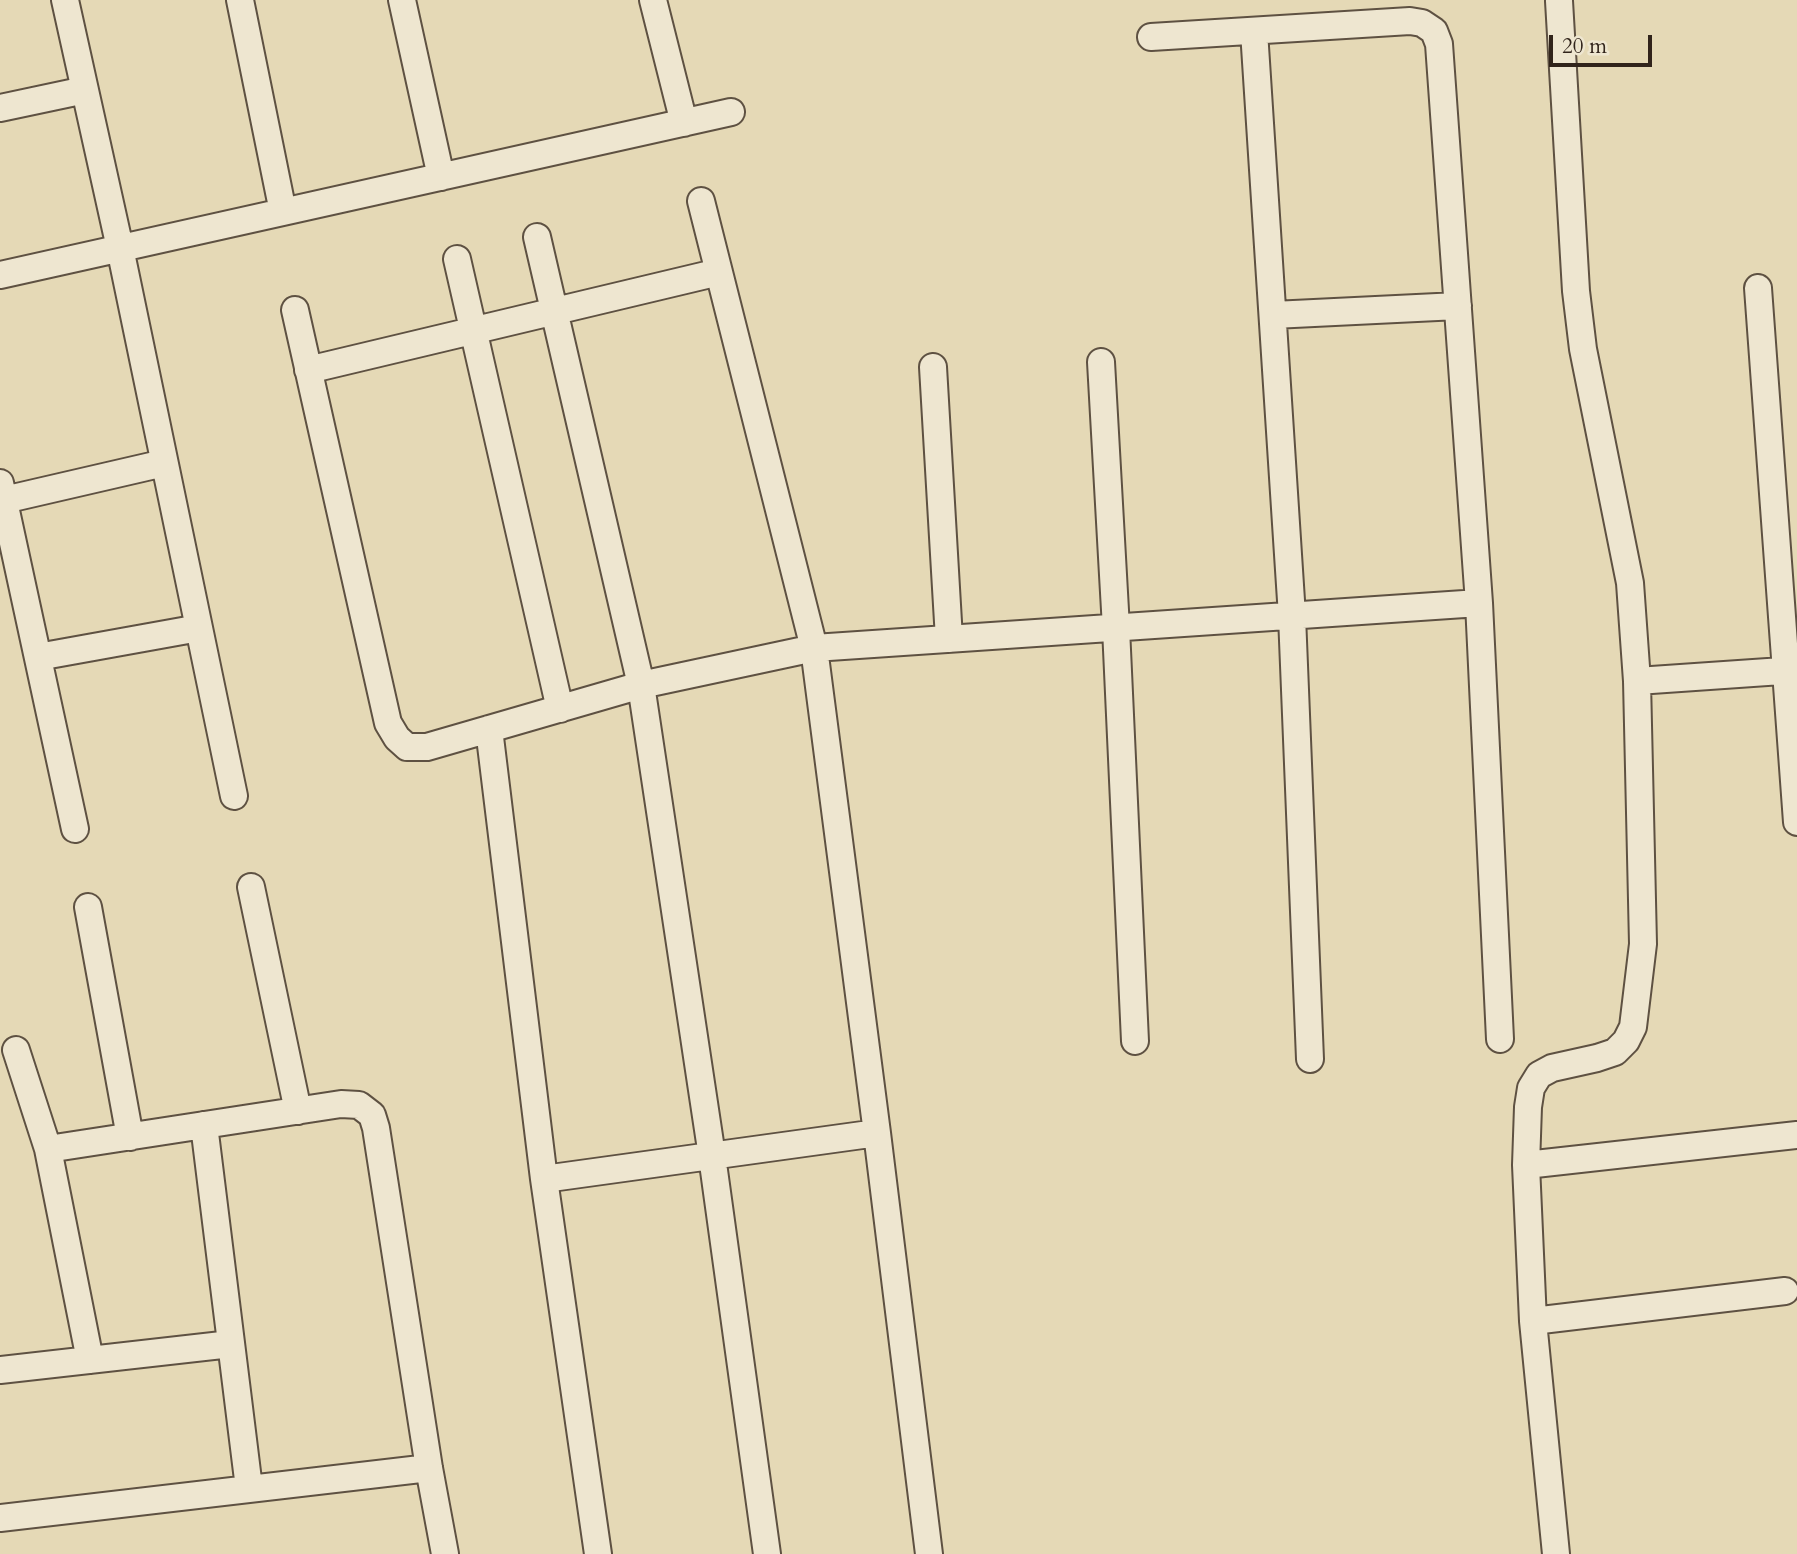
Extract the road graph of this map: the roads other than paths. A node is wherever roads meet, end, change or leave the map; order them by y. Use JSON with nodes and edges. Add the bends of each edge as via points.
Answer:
{"nodes":[{"id":1,"x":65,"y":0,"type":"edge"},
{"id":2,"x":240,"y":0,"type":"edge"},
{"id":3,"x":402,"y":0,"type":"edge"},
{"id":4,"x":653,"y":0,"type":"edge"},
{"id":5,"x":1559,"y":1,"type":"edge"},
{"id":6,"x":1254,"y":31,"type":"junction"},
{"id":7,"x":1151,"y":37,"type":"dead end"},
{"id":8,"x":85,"y":90,"type":"junction"},
{"id":9,"x":0,"y":108,"type":"edge"},
{"id":10,"x":731,"y":112,"type":"dead end"},
{"id":11,"x":684,"y":123,"type":"junction"},
{"id":12,"x":441,"y":177,"type":"junction"},
{"id":13,"x":701,"y":201,"type":"dead end"},
{"id":14,"x":283,"y":212,"type":"junction"},
{"id":15,"x":537,"y":237,"type":"dead end"},
{"id":16,"x":120,"y":248,"type":"junction"},
{"id":17,"x":457,"y":260,"type":"dead end"},
{"id":18,"x":719,"y":272,"type":"junction"},
{"id":19,"x":0,"y":275,"type":"edge"},
{"id":20,"x":1758,"y":289,"type":"dead end"},
{"id":21,"x":1458,"y":306,"type":"junction"},
{"id":22,"x":295,"y":310,"type":"dead end"},
{"id":23,"x":555,"y":311,"type":"junction"},
{"id":24,"x":1273,"y":315,"type":"junction"},
{"id":25,"x":475,"y":330,"type":"junction"},
{"id":26,"x":1101,"y":362,"type":"dead end"},
{"id":27,"x":933,"y":367,"type":"dead end"},
{"id":28,"x":308,"y":370,"type":"junction"},
{"id":29,"x":164,"y":463,"type":"junction"},
{"id":30,"x":2,"y":492,"type":"edge"},
{"id":31,"x":1479,"y":603,"type":"junction"},
{"id":32,"x":1292,"y":616,"type":"junction"},
{"id":33,"x":199,"y":628,"type":"junction"},
{"id":34,"x":1116,"y":628,"type":"junction"},
{"id":35,"x":949,"y":639,"type":"junction"},
{"id":36,"x":814,"y":648,"type":"junction"},
{"id":37,"x":38,"y":657,"type":"junction"},
{"id":38,"x":1791,"y":671,"type":"edge"},
{"id":39,"x":1637,"y":681,"type":"junction"},
{"id":40,"x":641,"y":685,"type":"junction"},
{"id":41,"x":560,"y":709,"type":"junction"},
{"id":42,"x":489,"y":729,"type":"junction"},
{"id":43,"x":234,"y":796,"type":"dead end"},
{"id":44,"x":1797,"y":822,"type":"edge"},
{"id":45,"x":75,"y":829,"type":"dead end"},
{"id":46,"x":251,"y":887,"type":"dead end"},
{"id":47,"x":88,"y":907,"type":"dead end"},
{"id":48,"x":1500,"y":1039,"type":"dead end"},
{"id":49,"x":1135,"y":1041,"type":"dead end"},
{"id":50,"x":16,"y":1050,"type":"dead end"},
{"id":51,"x":1310,"y":1059,"type":"dead end"},
{"id":52,"x":298,"y":1111,"type":"junction"},
{"id":53,"x":204,"y":1125,"type":"junction"},
{"id":54,"x":877,"y":1133,"type":"junction"},
{"id":55,"x":1797,"y":1135,"type":"edge"},
{"id":56,"x":130,"y":1137,"type":"junction"},
{"id":57,"x":48,"y":1149,"type":"junction"},
{"id":58,"x":712,"y":1156,"type":"junction"},
{"id":59,"x":1526,"y":1165,"type":"junction"},
{"id":60,"x":544,"y":1179,"type":"junction"},
{"id":61,"x":1785,"y":1290,"type":"dead end"},
{"id":62,"x":1533,"y":1321,"type":"junction"},
{"id":63,"x":232,"y":1344,"type":"junction"},
{"id":64,"x":90,"y":1360,"type":"junction"},
{"id":65,"x":0,"y":1370,"type":"edge"},
{"id":66,"x":429,"y":1468,"type":"junction"},
{"id":67,"x":249,"y":1488,"type":"junction"},
{"id":68,"x":0,"y":1518,"type":"edge"},
{"id":69,"x":445,"y":1554,"type":"edge"},
{"id":70,"x":598,"y":1554,"type":"edge"},
{"id":71,"x":767,"y":1554,"type":"edge"},
{"id":72,"x":929,"y":1554,"type":"edge"},
{"id":73,"x":1556,"y":1554,"type":"edge"}],
"edges":[{"from":1,"to":8,"type":"street"},
{"from":2,"to":14,"type":"street"},
{"from":3,"to":12,"type":"street"},
{"from":4,"to":11,"type":"street"},
{"from":5,"to":39,"type":"street","via":[[1576,291],[1583,349],[1630,583]]},
{"from":6,"to":7,"type":"street"},
{"from":6,"to":21,"type":"street","via":[[1410,21],[1434,31],[1439,44]]},
{"from":6,"to":24,"type":"street"},
{"from":8,"to":9,"type":"street"},
{"from":8,"to":16,"type":"street"},
{"from":10,"to":11,"type":"street"},
{"from":11,"to":12,"type":"street"},
{"from":12,"to":14,"type":"street"},
{"from":13,"to":18,"type":"street"},
{"from":14,"to":16,"type":"street"},
{"from":15,"to":23,"type":"street"},
{"from":16,"to":19,"type":"street"},
{"from":16,"to":29,"type":"street"},
{"from":17,"to":25,"type":"street"},
{"from":18,"to":23,"type":"street"},
{"from":18,"to":36,"type":"street"},
{"from":20,"to":38,"type":"street"},
{"from":21,"to":24,"type":"street"},
{"from":21,"to":31,"type":"street"},
{"from":22,"to":28,"type":"street"},
{"from":23,"to":25,"type":"street"},
{"from":23,"to":40,"type":"street"},
{"from":24,"to":32,"type":"street"},
{"from":25,"to":28,"type":"street"},
{"from":25,"to":41,"type":"street"},
{"from":26,"to":34,"type":"street"},
{"from":27,"to":35,"type":"street"},
{"from":28,"to":42,"type":"street","via":[[388,723],[407,747],[428,747]]},
{"from":29,"to":30,"type":"street"},
{"from":29,"to":33,"type":"street"},
{"from":30,"to":37,"type":"street"},
{"from":31,"to":32,"type":"street"},
{"from":31,"to":48,"type":"street"},
{"from":32,"to":34,"type":"street"},
{"from":32,"to":51,"type":"street"},
{"from":33,"to":37,"type":"street"},
{"from":33,"to":43,"type":"street"},
{"from":34,"to":35,"type":"street"},
{"from":34,"to":49,"type":"street"},
{"from":35,"to":36,"type":"street"},
{"from":36,"to":40,"type":"street"},
{"from":36,"to":54,"type":"street"},
{"from":37,"to":45,"type":"street"},
{"from":38,"to":39,"type":"street"},
{"from":38,"to":44,"type":"street"},
{"from":39,"to":59,"type":"street","via":[[1643,944],[1633,1027],[1615,1052],[1539,1075],[1528,1107]]},
{"from":40,"to":41,"type":"street"},
{"from":40,"to":58,"type":"street"},
{"from":41,"to":42,"type":"street"},
{"from":42,"to":60,"type":"street"},
{"from":46,"to":52,"type":"street"},
{"from":47,"to":56,"type":"street"},
{"from":50,"to":57,"type":"street"},
{"from":52,"to":53,"type":"street"},
{"from":52,"to":66,"type":"street","via":[[341,1104],[359,1105],[372,1115]]},
{"from":53,"to":56,"type":"street"},
{"from":53,"to":63,"type":"street"},
{"from":54,"to":58,"type":"street"},
{"from":54,"to":72,"type":"street"},
{"from":55,"to":59,"type":"street"},
{"from":56,"to":57,"type":"street"},
{"from":57,"to":64,"type":"street"},
{"from":58,"to":60,"type":"street"},
{"from":58,"to":71,"type":"street"},
{"from":59,"to":62,"type":"street"},
{"from":60,"to":70,"type":"street"},
{"from":61,"to":62,"type":"street"},
{"from":62,"to":73,"type":"street"},
{"from":63,"to":64,"type":"street"},
{"from":63,"to":67,"type":"street"},
{"from":64,"to":65,"type":"street"},
{"from":66,"to":67,"type":"street"},
{"from":66,"to":69,"type":"street"},
{"from":67,"to":68,"type":"street"}]}
